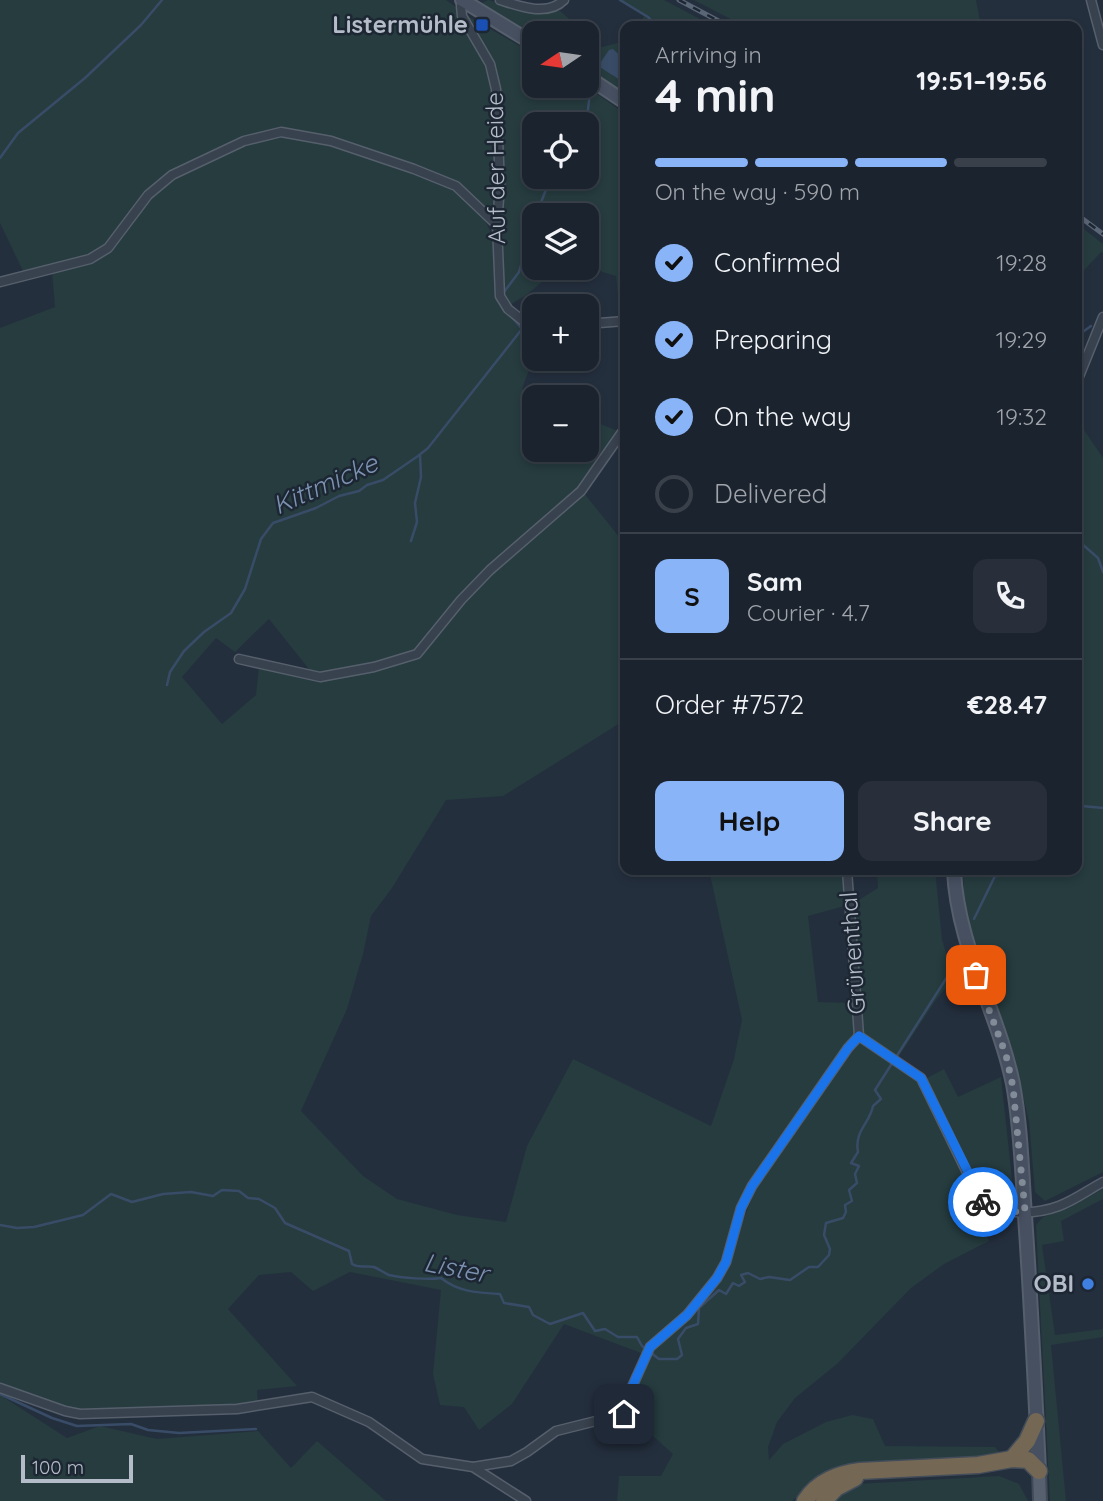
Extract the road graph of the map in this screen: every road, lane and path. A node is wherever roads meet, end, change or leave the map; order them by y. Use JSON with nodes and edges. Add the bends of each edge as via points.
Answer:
{"nodes":[{"id":1,"x":463,"y":0,"type":"edge"},
{"id":2,"x":500,"y":0,"type":"edge"},
{"id":3,"x":564,"y":0,"type":"edge"},
{"id":4,"x":1091,"y":0,"type":"edge"},
{"id":5,"x":522,"y":37,"type":"edge"},
{"id":6,"x":1103,"y":45,"type":"edge"},
{"id":7,"x":599,"y":85,"type":"edge"},
{"id":8,"x":620,"y":99,"type":"edge"},
{"id":9,"x":497,"y":225,"type":"junction"},
{"id":10,"x":0,"y":282,"type":"edge"},
{"id":11,"x":1103,"y":317,"type":"edge"},
{"id":12,"x":522,"y":320,"type":"edge"},
{"id":13,"x":620,"y":321,"type":"edge"},
{"id":14,"x":599,"y":323,"type":"edge"},
{"id":15,"x":1082,"y":369,"type":"edge"},
{"id":16,"x":620,"y":435,"type":"edge"},
{"id":17,"x":239,"y":659,"type":"dead end"},
{"id":18,"x":847,"y":875,"type":"edge"},
{"id":19,"x":955,"y":875,"type":"edge"},
{"id":20,"x":859,"y":1036,"type":"junction"},
{"id":21,"x":1103,"y":1182,"type":"edge"},
{"id":22,"x":1025,"y":1211,"type":"junction"},
{"id":23,"x":0,"y":1388,"type":"edge"},
{"id":24,"x":1037,"y":1421,"type":"junction"},
{"id":25,"x":1012,"y":1459,"type":"junction"},
{"id":26,"x":473,"y":1467,"type":"junction"},
{"id":27,"x":1038,"y":1471,"type":"junction"},
{"id":28,"x":526,"y":1501,"type":"edge"},
{"id":29,"x":805,"y":1501,"type":"edge"},
{"id":30,"x":824,"y":1501,"type":"edge"},
{"id":31,"x":1040,"y":1501,"type":"edge"}],
"edges":[{"from":1,"to":5,"type":"main road"},
{"from":1,"to":9,"type":"street","name":"Auf der Heide","via":[[462,16],[490,64],[496,89]]},
{"from":2,"to":3,"type":"street","via":[[550,9]]},
{"from":4,"to":6,"type":"street"},
{"from":7,"to":8,"type":"main road"},
{"from":9,"to":10,"type":"street","via":[[456,186],[331,141],[281,132],[244,141],[173,176],[148,195],[108,248],[90,259]]},
{"from":9,"to":12,"type":"street","name":"Auf der Heide","via":[[500,296]]},
{"from":11,"to":15,"type":"street"},
{"from":13,"to":14,"type":"street"},
{"from":16,"to":17,"type":"street","via":[[581,491],[489,570],[417,654],[320,677]]},
{"from":18,"to":20,"type":"street","name":"Grünenthal"},
{"from":19,"to":22,"type":"main road","via":[[962,926],[1013,1087]]},
{"from":20,"to":22,"type":"street","via":[[921,1078],[984,1204],[1004,1212]]},
{"from":20,"to":26,"type":"street","via":[[752,1186],[717,1278],[687,1315],[647,1351],[624,1414],[555,1431],[511,1461]]},
{"from":21,"to":22,"type":"street","via":[[1056,1207]]},
{"from":22,"to":24,"type":"main road"},
{"from":23,"to":26,"type":"street","via":[[80,1414],[237,1409],[312,1397],[369,1422],[422,1459]]},
{"from":24,"to":25,"type":"highway"},
{"from":24,"to":27,"type":"main road"},
{"from":25,"to":27,"type":"highway","via":[[1028,1460]]},
{"from":25,"to":29,"type":"highway","via":[[842,1474],[818,1487]]},
{"from":26,"to":28,"type":"street"},
{"from":27,"to":30,"type":"highway","via":[[860,1476],[836,1488]]},
{"from":27,"to":31,"type":"main road"}]}
